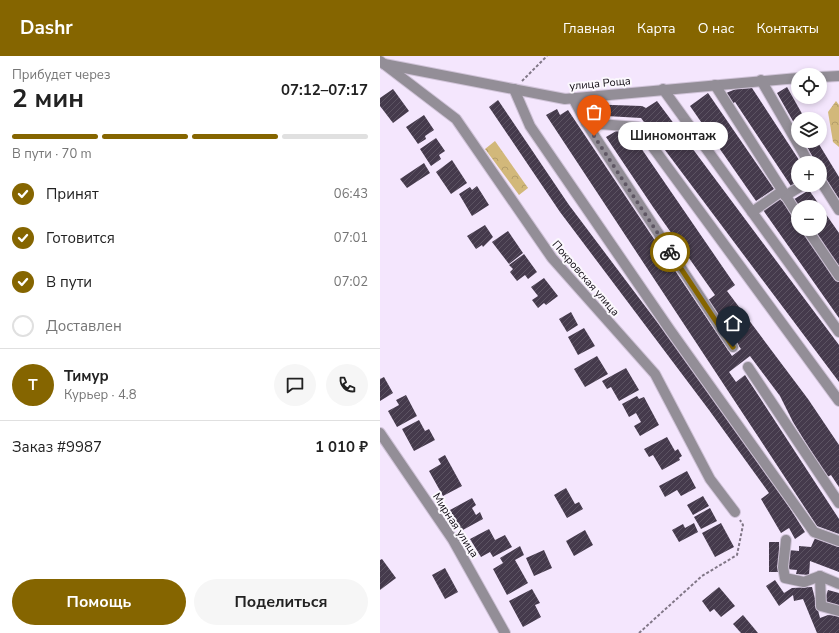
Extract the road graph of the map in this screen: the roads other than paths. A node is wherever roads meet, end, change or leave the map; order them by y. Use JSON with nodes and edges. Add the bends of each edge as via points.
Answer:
{"nodes":[{"id":1,"x":381,"y":62,"type":"edge"},
{"id":2,"x":839,"y":76,"type":"edge"},
{"id":3,"x":827,"y":77,"type":"edge"},
{"id":4,"x":791,"y":78,"type":"edge"},
{"id":5,"x":761,"y":80,"type":"junction"},
{"id":6,"x":715,"y":85,"type":"junction"},
{"id":7,"x":514,"y":89,"type":"junction"},
{"id":8,"x":663,"y":89,"type":"junction"},
{"id":9,"x":573,"y":98,"type":"junction"},
{"id":10,"x":586,"y":123,"type":"junction"},
{"id":11,"x":805,"y":156,"type":"edge"},
{"id":12,"x":791,"y":190,"type":"edge"},
{"id":13,"x":827,"y":191,"type":"edge"},
{"id":14,"x":784,"y":193,"type":"junction"},
{"id":15,"x":791,"y":204,"type":"edge"},
{"id":16,"x":839,"y":210,"type":"edge"},
{"id":17,"x":752,"y":212,"type":"junction"},
{"id":18,"x":812,"y":236,"type":"edge"},
{"id":19,"x":839,"y":276,"type":"edge"},
{"id":20,"x":839,"y":332,"type":"edge"},
{"id":21,"x":733,"y":347,"type":"dead end"},
{"id":22,"x":748,"y":367,"type":"dead end"},
{"id":23,"x":839,"y":401,"type":"edge"},
{"id":24,"x":380,"y":433,"type":"edge"},
{"id":25,"x":839,"y":503,"type":"edge"},
{"id":26,"x":735,"y":512,"type":"road end"},
{"id":27,"x":786,"y":540,"type":"dead end"},
{"id":28,"x":839,"y":541,"type":"edge"},
{"id":29,"x":820,"y":576,"type":"junction"},
{"id":30,"x":839,"y":584,"type":"edge"},
{"id":31,"x":839,"y":611,"type":"edge"},
{"id":32,"x":506,"y":633,"type":"edge"}],
"edges":[{"from":1,"to":7,"type":"street","name":"улица Роща"},
{"from":1,"to":26,"type":"street","name":"Покровская улица","via":[[456,119],[552,258],[655,374],[710,479]]},
{"from":2,"to":3,"type":"street"},
{"from":4,"to":5,"type":"street","name":"улица Роща"},
{"from":5,"to":6,"type":"street","name":"улица Роща"},
{"from":5,"to":11,"type":"street"},
{"from":6,"to":8,"type":"street","name":"улица Роща"},
{"from":6,"to":14,"type":"street"},
{"from":7,"to":9,"type":"street","name":"улица Роща","via":[[566,99]]},
{"from":7,"to":28,"type":"street","via":[[530,126],[670,330],[814,532]]},
{"from":8,"to":9,"type":"street","name":"улица Роща"},
{"from":8,"to":17,"type":"street"},
{"from":9,"to":10,"type":"street"},
{"from":10,"to":21,"type":"street"},
{"from":10,"to":23,"type":"street","via":[[638,127]]},
{"from":12,"to":14,"type":"street"},
{"from":13,"to":16,"type":"street"},
{"from":14,"to":15,"type":"street"},
{"from":14,"to":17,"type":"street"},
{"from":17,"to":20,"type":"street"},
{"from":18,"to":19,"type":"street"},
{"from":22,"to":25,"type":"street"},
{"from":24,"to":32,"type":"street","name":"Мирная улица","via":[[453,540]]},
{"from":27,"to":29,"type":"street","via":[[783,567],[785,578],[804,582]]},
{"from":29,"to":30,"type":"street"},
{"from":29,"to":31,"type":"street","via":[[821,606]]}]}
